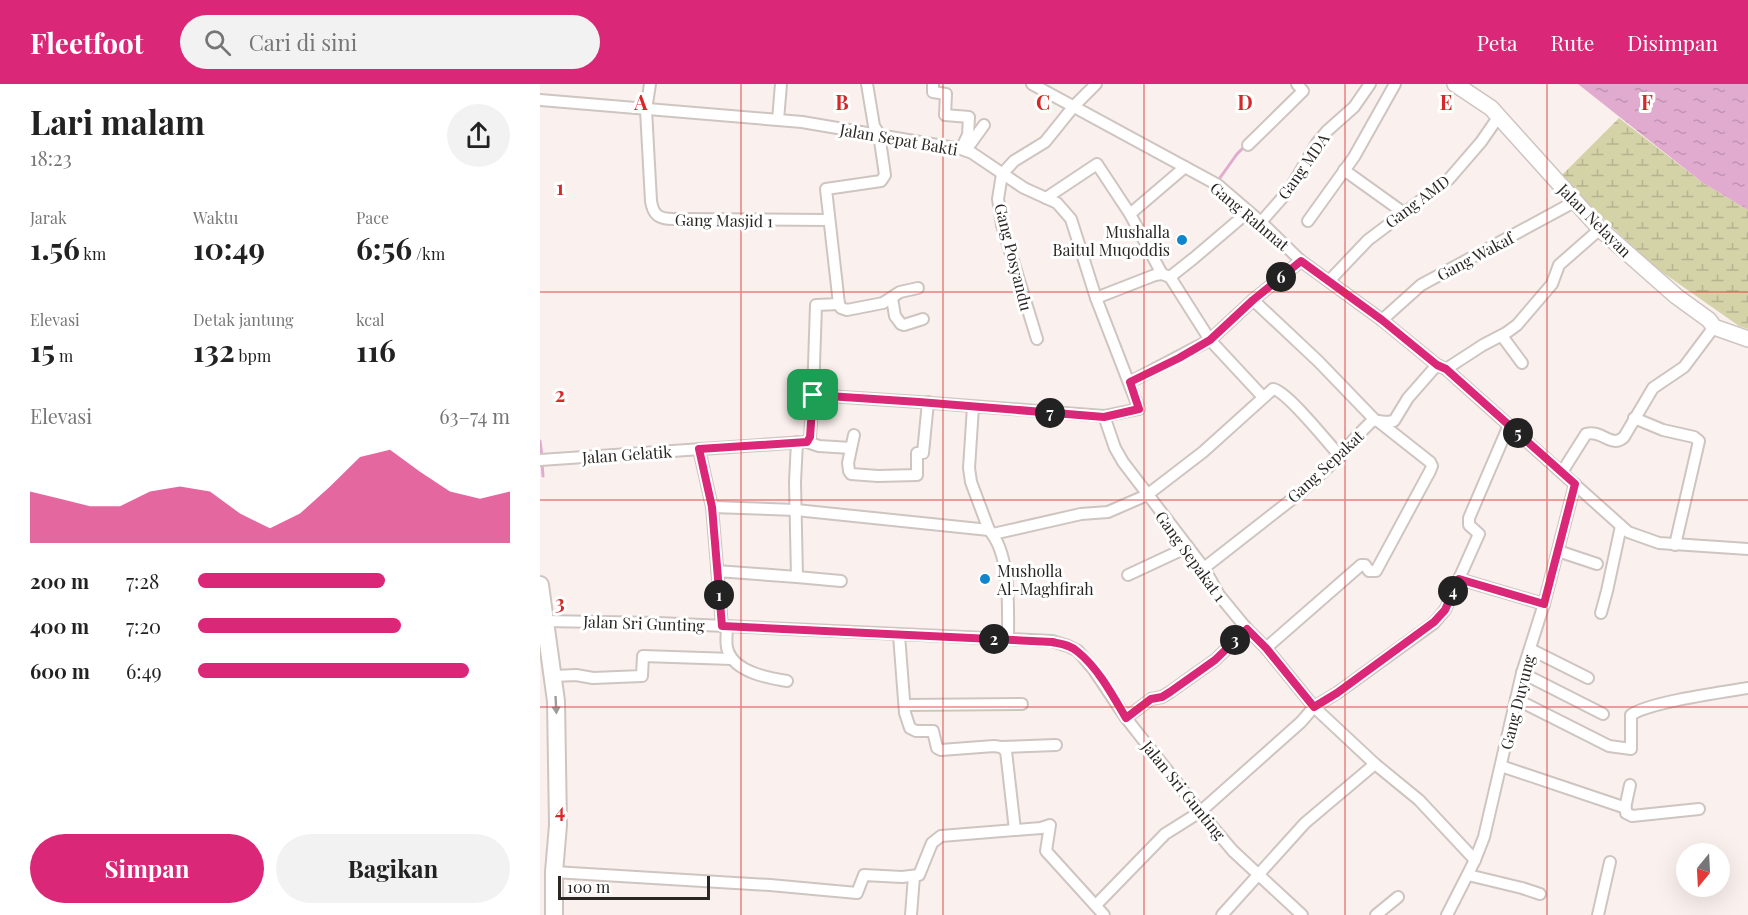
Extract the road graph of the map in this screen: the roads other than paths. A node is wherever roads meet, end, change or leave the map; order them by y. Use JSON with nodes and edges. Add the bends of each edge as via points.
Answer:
{"nodes":[{"id":1,"x":650,"y":84,"type":"edge"},
{"id":2,"x":781,"y":84,"type":"edge"},
{"id":3,"x":867,"y":84,"type":"edge"},
{"id":4,"x":933,"y":84,"type":"edge"},
{"id":5,"x":1032,"y":84,"type":"edge"},
{"id":6,"x":1096,"y":84,"type":"edge"},
{"id":7,"x":1297,"y":84,"type":"edge"},
{"id":8,"x":1370,"y":84,"type":"edge"},
{"id":9,"x":1395,"y":84,"type":"edge"},
{"id":10,"x":1455,"y":84,"type":"edge"},
{"id":11,"x":540,"y":100,"type":"edge"},
{"id":12,"x":1074,"y":106,"type":"junction"},
{"id":13,"x":646,"y":110,"type":"junction"},
{"id":14,"x":1499,"y":116,"type":"junction"},
{"id":15,"x":778,"y":120,"type":"junction"},
{"id":16,"x":984,"y":125,"type":"dead end"},
{"id":17,"x":879,"y":134,"type":"junction"},
{"id":18,"x":1248,"y":145,"type":"dead end"},
{"id":19,"x":963,"y":149,"type":"junction"},
{"id":20,"x":1185,"y":167,"type":"junction"},
{"id":21,"x":1344,"y":170,"type":"junction"},
{"id":22,"x":1002,"y":174,"type":"junction"},
{"id":23,"x":1046,"y":198,"type":"junction"},
{"id":24,"x":1574,"y":202,"type":"junction"},
{"id":25,"x":1248,"y":212,"type":"junction"},
{"id":26,"x":1404,"y":213,"type":"junction"},
{"id":27,"x":1130,"y":214,"type":"junction"},
{"id":28,"x":828,"y":220,"type":"junction"},
{"id":29,"x":1308,"y":220,"type":"dead end"},
{"id":30,"x":1261,"y":222,"type":"junction"},
{"id":31,"x":1600,"y":229,"type":"junction"},
{"id":32,"x":1301,"y":261,"type":"junction"},
{"id":33,"x":1166,"y":276,"type":"junction"},
{"id":34,"x":1329,"y":281,"type":"junction"},
{"id":35,"x":918,"y":288,"type":"dead end"},
{"id":36,"x":892,"y":298,"type":"junction"},
{"id":37,"x":1096,"y":298,"type":"junction"},
{"id":38,"x":1253,"y":300,"type":"junction"},
{"id":39,"x":838,"y":304,"type":"junction"},
{"id":40,"x":923,"y":319,"type":"dead end"},
{"id":41,"x":1382,"y":320,"type":"junction"},
{"id":42,"x":1714,"y":327,"type":"junction"},
{"id":43,"x":1502,"y":336,"type":"junction"},
{"id":44,"x":1037,"y":339,"type":"dead end"},
{"id":45,"x":1748,"y":339,"type":"edge"},
{"id":46,"x":1210,"y":340,"type":"junction"},
{"id":47,"x":1522,"y":363,"type":"dead end"},
{"id":48,"x":1442,"y":367,"type":"junction"},
{"id":49,"x":1130,"y":382,"type":"junction"},
{"id":50,"x":813,"y":395,"type":"junction"},
{"id":51,"x":1263,"y":397,"type":"junction"},
{"id":52,"x":928,"y":402,"type":"junction"},
{"id":53,"x":973,"y":407,"type":"junction"},
{"id":54,"x":1104,"y":417,"type":"junction"},
{"id":55,"x":1634,"y":418,"type":"junction"},
{"id":56,"x":1376,"y":420,"type":"junction"},
{"id":57,"x":1509,"y":425,"type":"junction"},
{"id":58,"x":854,"y":435,"type":"dead end"},
{"id":59,"x":802,"y":442,"type":"junction"},
{"id":60,"x":851,"y":448,"type":"junction"},
{"id":61,"x":699,"y":449,"type":"junction"},
{"id":62,"x":1340,"y":456,"type":"junction"},
{"id":63,"x":543,"y":460,"type":"edge"},
{"id":64,"x":1562,"y":472,"type":"junction"},
{"id":65,"x":1575,"y":484,"type":"junction"},
{"id":66,"x":1147,"y":495,"type":"junction"},
{"id":67,"x":712,"y":507,"type":"junction"},
{"id":68,"x":796,"y":510,"type":"junction"},
{"id":69,"x":1621,"y":526,"type":"junction"},
{"id":70,"x":991,"y":532,"type":"junction"},
{"id":71,"x":1675,"y":544,"type":"junction"},
{"id":72,"x":1188,"y":547,"type":"junction"},
{"id":73,"x":1748,"y":549,"type":"edge"},
{"id":74,"x":1558,"y":551,"type":"junction"},
{"id":75,"x":1597,"y":564,"type":"dead end"},
{"id":76,"x":1204,"y":568,"type":"junction"},
{"id":77,"x":717,"y":571,"type":"junction"},
{"id":78,"x":1128,"y":575,"type":"dead end"},
{"id":79,"x":797,"y":577,"type":"junction"},
{"id":80,"x":1459,"y":579,"type":"junction"},
{"id":81,"x":841,"y":581,"type":"dead end"},
{"id":82,"x":540,"y":585,"type":"edge"},
{"id":83,"x":1544,"y":604,"type":"junction"},
{"id":84,"x":1600,"y":613,"type":"dead end"},
{"id":85,"x":544,"y":621,"type":"junction"},
{"id":86,"x":724,"y":626,"type":"junction"},
{"id":87,"x":1247,"y":629,"type":"junction"},
{"id":88,"x":898,"y":635,"type":"junction"},
{"id":89,"x":1008,"y":639,"type":"junction"},
{"id":90,"x":1266,"y":648,"type":"junction"},
{"id":91,"x":1530,"y":649,"type":"junction"},
{"id":92,"x":732,"y":659,"type":"junction"},
{"id":93,"x":1522,"y":673,"type":"junction"},
{"id":94,"x":554,"y":676,"type":"junction"},
{"id":95,"x":1588,"y":678,"type":"dead end"},
{"id":96,"x":787,"y":681,"type":"dead end"},
{"id":97,"x":1748,"y":688,"type":"edge"},
{"id":98,"x":1516,"y":699,"type":"junction"},
{"id":99,"x":1022,"y":704,"type":"dead end"},
{"id":100,"x":904,"y":705,"type":"junction"},
{"id":101,"x":1314,"y":707,"type":"junction"},
{"id":102,"x":1603,"y":714,"type":"dead end"},
{"id":103,"x":1126,"y":718,"type":"junction"},
{"id":104,"x":1056,"y":745,"type":"dead end"},
{"id":105,"x":1001,"y":747,"type":"junction"},
{"id":106,"x":1376,"y":764,"type":"junction"},
{"id":107,"x":1501,"y":766,"type":"junction"},
{"id":108,"x":1630,"y":785,"type":"dead end"},
{"id":109,"x":1625,"y":808,"type":"junction"},
{"id":110,"x":1699,"y":809,"type":"dead end"},
{"id":111,"x":1200,"y":812,"type":"junction"},
{"id":112,"x":1015,"y":830,"type":"junction"},
{"id":113,"x":1475,"y":860,"type":"junction"},
{"id":114,"x":1610,"y":862,"type":"dead end"},
{"id":115,"x":554,"y":872,"type":"junction"},
{"id":116,"x":1257,"y":874,"type":"junction"},
{"id":117,"x":1468,"y":875,"type":"junction"},
{"id":118,"x":914,"y":876,"type":"junction"},
{"id":119,"x":1540,"y":894,"type":"dead end"},
{"id":120,"x":1398,"y":897,"type":"dead end"},
{"id":121,"x":1096,"y":905,"type":"junction"},
{"id":122,"x":554,"y":915,"type":"edge"},
{"id":123,"x":911,"y":915,"type":"edge"},
{"id":124,"x":1104,"y":915,"type":"edge"},
{"id":125,"x":1222,"y":915,"type":"edge"},
{"id":126,"x":1302,"y":915,"type":"edge"},
{"id":127,"x":1376,"y":915,"type":"edge"},
{"id":128,"x":1447,"y":915,"type":"edge"},
{"id":129,"x":1598,"y":915,"type":"edge"}],
"edges":[{"from":1,"to":13,"type":"street"},
{"from":2,"to":15,"type":"street"},
{"from":3,"to":17,"type":"street"},
{"from":4,"to":19,"type":"street","via":[[933,92],[946,94],[945,115],[969,117]]},
{"from":5,"to":12,"type":"street","name":"Gang Rahmat"},
{"from":6,"to":12,"type":"street"},
{"from":7,"to":18,"type":"street","via":[[1303,91]]},
{"from":8,"to":30,"type":"street","name":"Gang MDA","via":[[1354,107],[1317,143],[1290,189]]},
{"from":9,"to":21,"type":"street"},
{"from":10,"to":14,"type":"main road","name":"Jalan Nelayan"},
{"from":11,"to":13,"type":"street","name":"Jalan Sepat Bakti"},
{"from":12,"to":20,"type":"street","name":"Gang Rahmat"},
{"from":12,"to":22,"type":"street","via":[[1045,142],[1014,161]]},
{"from":13,"to":15,"type":"street","name":"Jalan Sepat Bakti"},
{"from":13,"to":28,"type":"street","name":"Gang Masjid 1","via":[[652,208],[658,217]]},
{"from":14,"to":24,"type":"main road","name":"Jalan Nelayan"},
{"from":14,"to":26,"type":"street","name":"Gang AMD","via":[[1449,180]]},
{"from":15,"to":17,"type":"street","name":"Jalan Sepat Bakti"},
{"from":16,"to":19,"type":"street"},
{"from":17,"to":19,"type":"street","name":"Jalan Sepat Bakti"},
{"from":17,"to":28,"type":"street","via":[[885,178],[826,189]]},
{"from":19,"to":22,"type":"street","name":"Jalan Sepat Bakti"},
{"from":20,"to":25,"type":"street","name":"Gang Rahmat","via":[[1218,185]]},
{"from":20,"to":27,"type":"street"},
{"from":21,"to":26,"type":"street"},
{"from":21,"to":29,"type":"street"},
{"from":22,"to":23,"type":"street","name":"Jalan Sepat Bakti"},
{"from":22,"to":44,"type":"street","name":"Gang Posyandu","via":[[998,199],[1002,225]]},
{"from":23,"to":27,"type":"street","via":[[1097,164]]},
{"from":23,"to":37,"type":"street","name":"Jalan Sepat Bakti","via":[[1057,203],[1071,219]]},
{"from":24,"to":31,"type":"main road","name":"Jalan Nelayan"},
{"from":24,"to":41,"type":"street","name":"Gang Wakaf","via":[[1421,285]]},
{"from":25,"to":30,"type":"street","name":"Gang Rahmat"},
{"from":25,"to":33,"type":"street","via":[[1194,258]]},
{"from":26,"to":34,"type":"street","name":"Gang AMD","via":[[1368,240]]},
{"from":27,"to":33,"type":"street"},
{"from":28,"to":39,"type":"street"},
{"from":30,"to":32,"type":"street","name":"Gang Rahmat"},
{"from":31,"to":42,"type":"main road","name":"Jalan Nelayan"},
{"from":31,"to":43,"type":"street","name":"Gang Sepakat","via":[[1559,265],[1552,284],[1517,325]]},
{"from":32,"to":34,"type":"street","name":"Gang Rahmat"},
{"from":32,"to":38,"type":"street"},
{"from":33,"to":37,"type":"street","via":[[1155,275]]},
{"from":33,"to":46,"type":"street"},
{"from":34,"to":41,"type":"street","name":"Gang Rahmat"},
{"from":35,"to":36,"type":"street"},
{"from":36,"to":39,"type":"street","via":[[847,310]]},
{"from":36,"to":40,"type":"street","via":[[895,316],[901,324]]},
{"from":37,"to":49,"type":"street","name":"Jalan Sepat Bakti"},
{"from":38,"to":46,"type":"street"},
{"from":38,"to":56,"type":"street"},
{"from":39,"to":50,"type":"street","via":[[816,305]]},
{"from":41,"to":48,"type":"street","name":"Gang Rahmat"},
{"from":42,"to":45,"type":"main road","name":"Jalan Nelayan"},
{"from":42,"to":55,"type":"street","via":[[1684,367],[1653,388]]},
{"from":43,"to":47,"type":"street"},
{"from":43,"to":48,"type":"street","name":"Gang Sepakat"},
{"from":46,"to":49,"type":"street"},
{"from":46,"to":51,"type":"street"},
{"from":48,"to":56,"type":"street","name":"Gang Sepakat","via":[[1408,398],[1394,421]]},
{"from":48,"to":57,"type":"street","name":"Gang Rahmat"},
{"from":49,"to":54,"type":"street","name":"Jalan Sepat Bakti","via":[[1139,409]]},
{"from":50,"to":52,"type":"street"},
{"from":50,"to":59,"type":"street","via":[[810,437]]},
{"from":51,"to":62,"type":"street","via":[[1273,389],[1278,390]]},
{"from":51,"to":66,"type":"street","via":[[1203,452]]},
{"from":52,"to":53,"type":"street"},
{"from":52,"to":60,"type":"street","via":[[924,453],[917,453],[917,475],[851,474]]},
{"from":53,"to":54,"type":"street"},
{"from":53,"to":70,"type":"street","via":[[969,468]]},
{"from":54,"to":66,"type":"street","name":"Gang Sepakat 1","via":[[1115,448]]},
{"from":55,"to":64,"type":"street","via":[[1619,442],[1586,434]]},
{"from":55,"to":71,"type":"street","via":[[1699,441]]},
{"from":56,"to":62,"type":"street","name":"Gang Sepakat"},
{"from":56,"to":90,"type":"street","via":[[1430,462],[1430,471],[1376,571],[1361,565]]},
{"from":57,"to":64,"type":"street","name":"Gang Rahmat"},
{"from":57,"to":80,"type":"street","via":[[1469,518],[1469,525],[1479,534]]},
{"from":58,"to":60,"type":"street"},
{"from":59,"to":60,"type":"street","name":"Jalan Gelatik"},
{"from":59,"to":61,"type":"street","name":"Jalan Gelatik"},
{"from":59,"to":68,"type":"street"},
{"from":61,"to":63,"type":"street","name":"Jalan Gelatik"},
{"from":61,"to":67,"type":"street"},
{"from":62,"to":76,"type":"street","name":"Gang Sepakat","via":[[1300,493]]},
{"from":64,"to":65,"type":"street","name":"Gang Rahmat"},
{"from":65,"to":69,"type":"street","name":"Gang Rahmat"},
{"from":65,"to":74,"type":"street","name":"Gang Duyung"},
{"from":66,"to":70,"type":"street","via":[[1108,512]]},
{"from":66,"to":72,"type":"street","name":"Gang Sepakat 1"},
{"from":67,"to":68,"type":"street"},
{"from":67,"to":77,"type":"street"},
{"from":68,"to":70,"type":"street"},
{"from":68,"to":79,"type":"street"},
{"from":69,"to":71,"type":"street","name":"Gang Rahmat","via":[[1645,539]]},
{"from":69,"to":84,"type":"street"},
{"from":70,"to":89,"type":"street","via":[[1008,582]]},
{"from":71,"to":73,"type":"street","name":"Gang Rahmat"},
{"from":72,"to":76,"type":"street","name":"Gang Sepakat 1"},
{"from":72,"to":78,"type":"street"},
{"from":74,"to":75,"type":"street"},
{"from":74,"to":83,"type":"street","name":"Gang Duyung"},
{"from":76,"to":87,"type":"street","name":"Gang Sepakat 1","via":[[1219,595]]},
{"from":77,"to":79,"type":"street"},
{"from":77,"to":86,"type":"street"},
{"from":79,"to":81,"type":"street"},
{"from":80,"to":83,"type":"street"},
{"from":80,"to":101,"type":"street","via":[[1445,610],[1434,622]]},
{"from":82,"to":85,"type":"main road"},
{"from":83,"to":91,"type":"street","name":"Gang Duyung"},
{"from":85,"to":86,"type":"street","name":"Jalan Sri Gunting"},
{"from":85,"to":94,"type":"main road"},
{"from":86,"to":88,"type":"street","name":"Jalan Sri Gunting"},
{"from":86,"to":92,"type":"street","via":[[726,647]]},
{"from":87,"to":90,"type":"street","name":"Gang Sepakat 1"},
{"from":87,"to":103,"type":"street","via":[[1215,660]]},
{"from":88,"to":89,"type":"street","name":"Jalan Sri Gunting"},
{"from":88,"to":100,"type":"street"},
{"from":89,"to":103,"type":"street","name":"Jalan Sri Gunting","via":[[1052,642],[1078,651]]},
{"from":90,"to":101,"type":"street","name":"Gang Sepakat 1"},
{"from":91,"to":93,"type":"street","name":"Gang Duyung"},
{"from":91,"to":95,"type":"street"},
{"from":92,"to":94,"type":"street","via":[[643,656],[642,676]]},
{"from":92,"to":96,"type":"street","via":[[750,672]]},
{"from":93,"to":98,"type":"street","name":"Gang Duyung"},
{"from":93,"to":102,"type":"street"},
{"from":94,"to":115,"type":"main road","one_way":true,"via":[[558,813]]},
{"from":97,"to":98,"type":"street","via":[[1638,711],[1631,715],[1631,749],[1609,746]]},
{"from":98,"to":107,"type":"street","name":"Gang Duyung"},
{"from":99,"to":100,"type":"street"},
{"from":100,"to":105,"type":"street","via":[[910,728],[933,731],[939,750]]},
{"from":101,"to":106,"type":"street","name":"Gang Sepakat 1"},
{"from":101,"to":111,"type":"street"},
{"from":103,"to":111,"type":"street","name":"Jalan Sri Gunting"},
{"from":104,"to":105,"type":"street"},
{"from":105,"to":112,"type":"street","via":[[1006,751]]},
{"from":106,"to":113,"type":"street","name":"Gang Sepakat 1","via":[[1432,813]]},
{"from":106,"to":116,"type":"street","via":[[1305,823]]},
{"from":107,"to":109,"type":"street"},
{"from":107,"to":113,"type":"street","name":"Gang Duyung"},
{"from":108,"to":109,"type":"street"},
{"from":109,"to":110,"type":"street","via":[[1632,816]]},
{"from":111,"to":116,"type":"street","name":"Jalan Sri Gunting"},
{"from":111,"to":121,"type":"street","via":[[1165,834]]},
{"from":112,"to":118,"type":"street","via":[[941,836],[932,843],[919,875]]},
{"from":112,"to":121,"type":"street","via":[[1050,825],[1046,851]]},
{"from":113,"to":117,"type":"street","name":"Gang Duyung"},
{"from":114,"to":129,"type":"street"},
{"from":115,"to":118,"type":"street","via":[[857,893],[864,875]]},
{"from":115,"to":122,"type":"main road"},
{"from":116,"to":125,"type":"street"},
{"from":116,"to":126,"type":"street","name":"Jalan Sri Gunting"},
{"from":117,"to":119,"type":"street"},
{"from":117,"to":128,"type":"street","name":"Gang Duyung"},
{"from":118,"to":123,"type":"street"},
{"from":120,"to":127,"type":"street"},
{"from":121,"to":124,"type":"street"}]}
